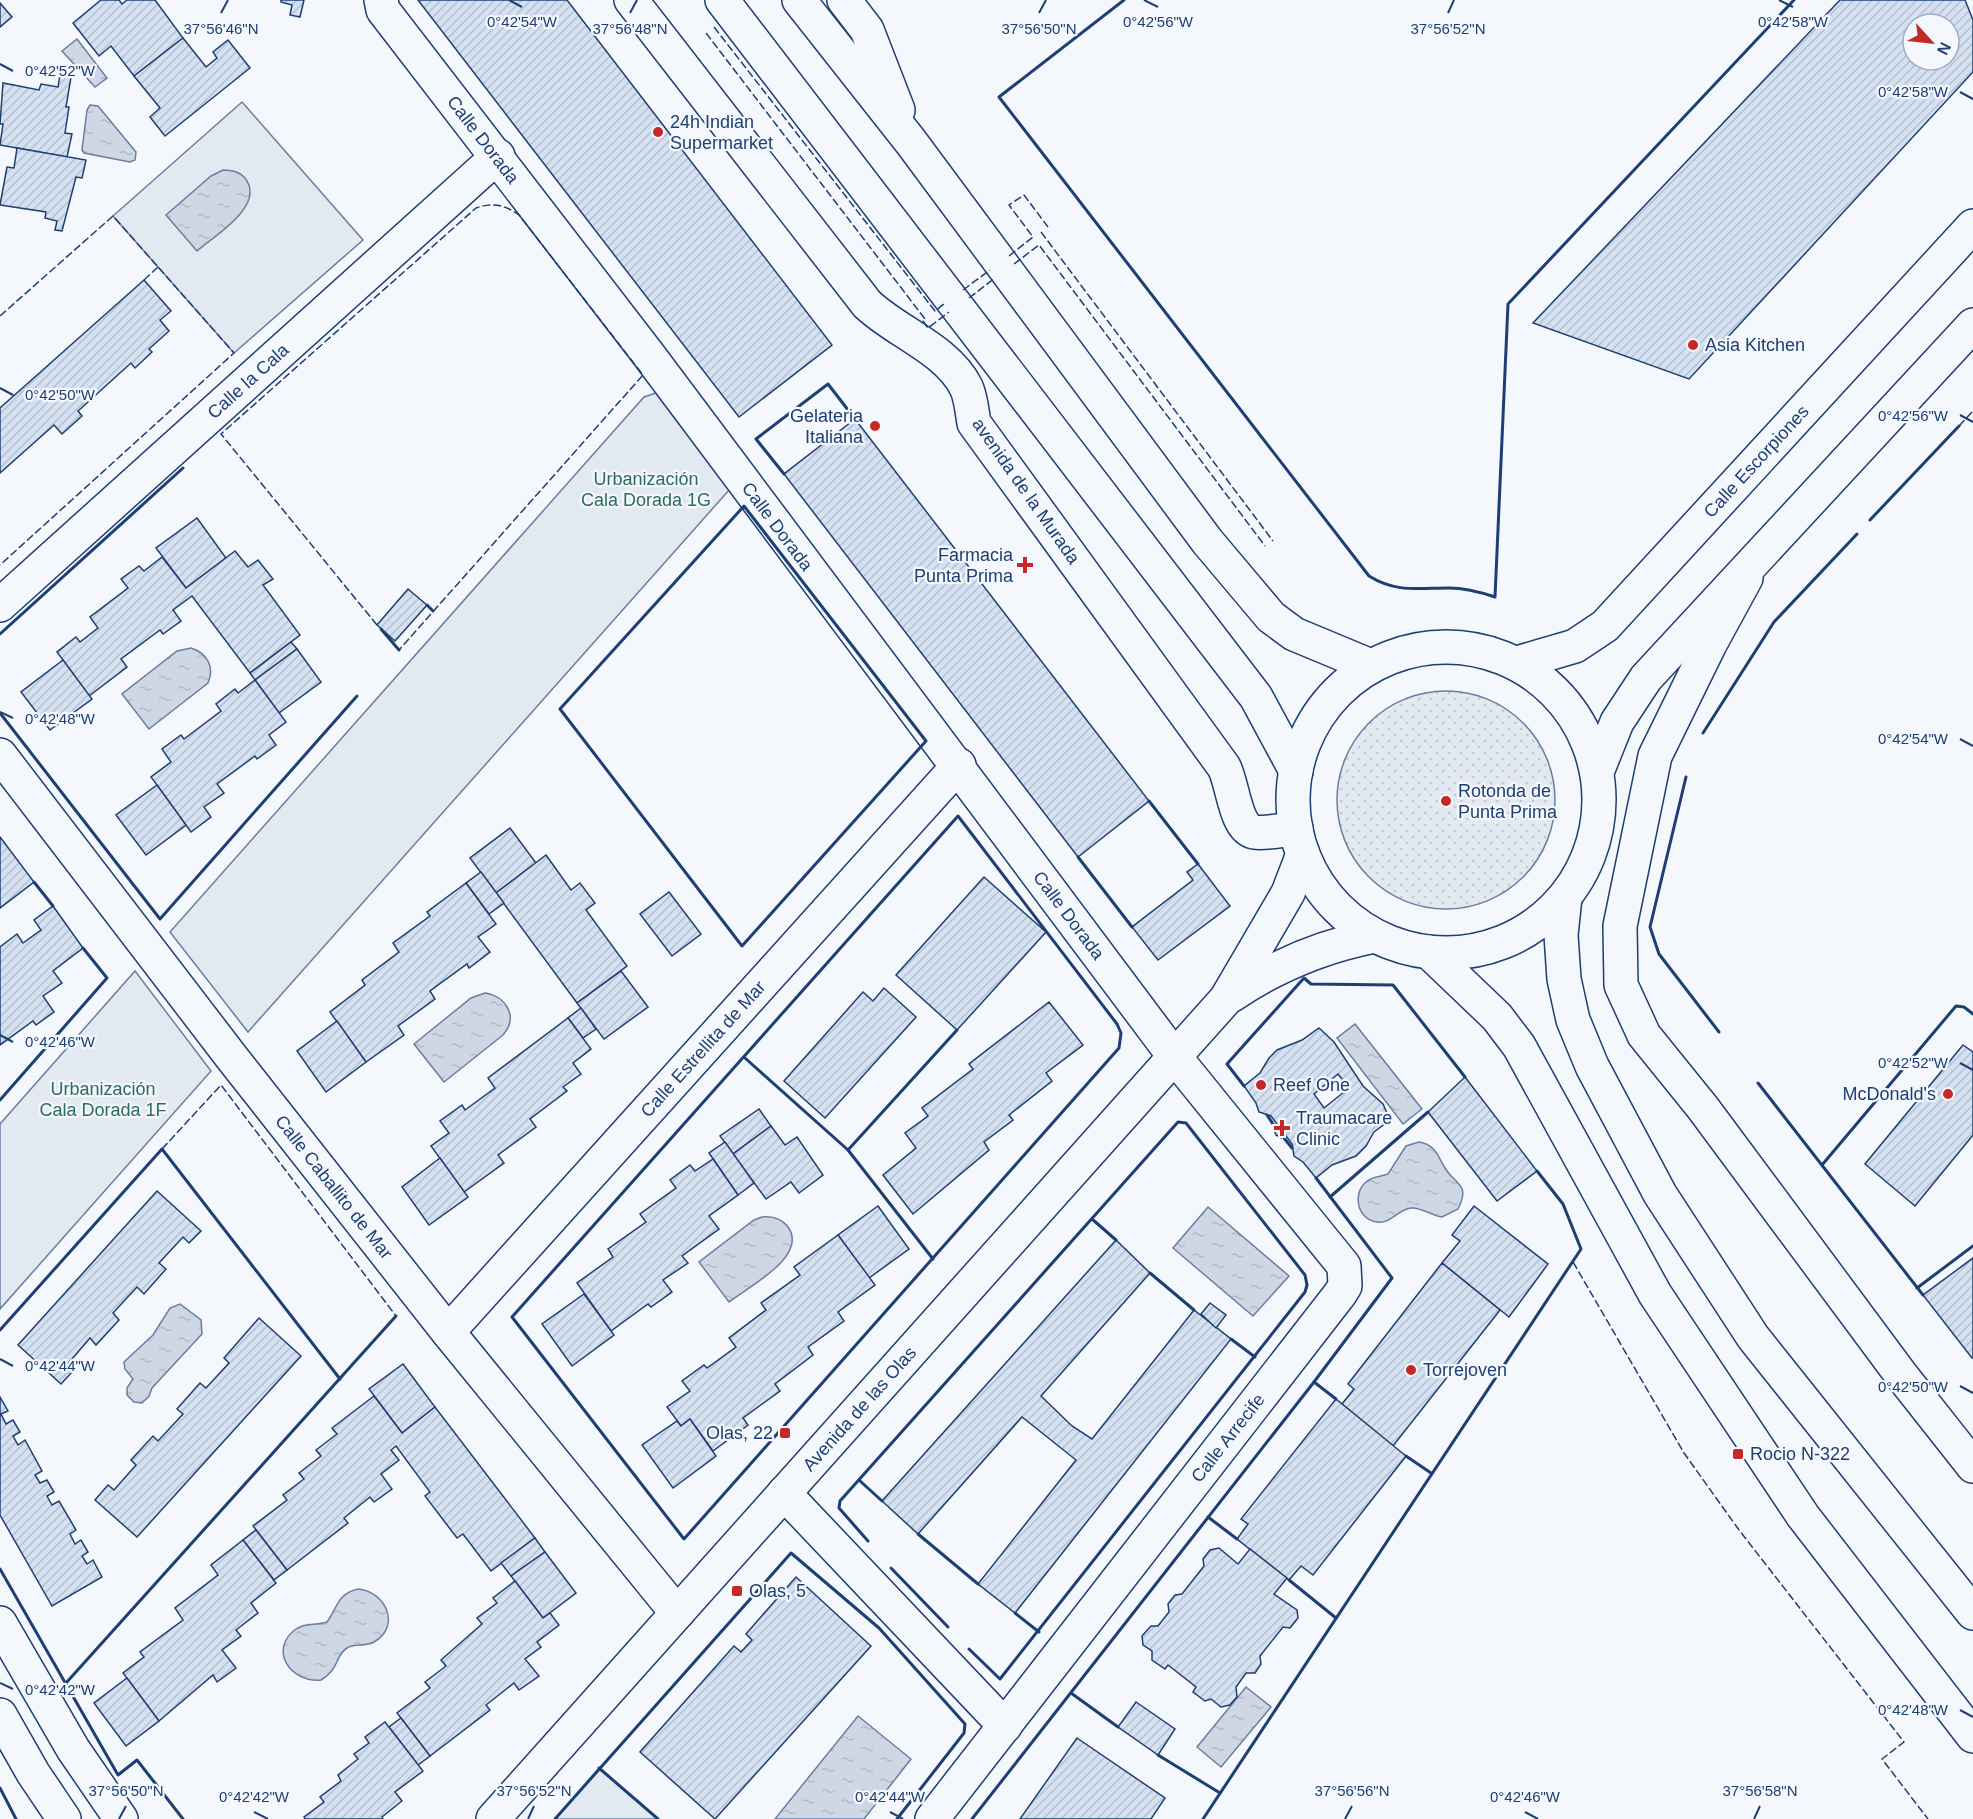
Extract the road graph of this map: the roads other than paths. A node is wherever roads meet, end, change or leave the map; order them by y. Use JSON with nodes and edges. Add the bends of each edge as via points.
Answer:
{"nodes":[{"id":1,"x":381,"y":0,"type":"edge"},
{"id":2,"x":630,"y":0,"type":"edge"},
{"id":3,"x":722,"y":0,"type":"edge"},
{"id":4,"x":799,"y":0,"type":"edge"},
{"id":5,"x":844,"y":0,"type":"edge"},
{"id":6,"x":910,"y":142,"type":"junction"},
{"id":7,"x":498,"y":156,"type":"junction"},
{"id":8,"x":1973,"y":226,"type":"edge"},
{"id":9,"x":1973,"y":325,"type":"edge"},
{"id":10,"x":1762,"y":550,"type":"junction"},
{"id":11,"x":0,"y":605,"type":"edge"},
{"id":12,"x":1517,"y":663,"type":"junction"},
{"id":13,"x":1371,"y":666,"type":"junction"},
{"id":14,"x":0,"y":755,"type":"edge"},
{"id":15,"x":959,"y":765,"type":"junction"},
{"id":16,"x":1296,"y":771,"type":"junction"},
{"id":17,"x":1597,"y":772,"type":"junction"},
{"id":18,"x":1300,"y":841,"type":"junction"},
{"id":19,"x":1564,"y":897,"type":"junction"},
{"id":20,"x":1374,"y":936,"type":"junction"},
{"id":21,"x":1429,"y":952,"type":"junction"},
{"id":22,"x":1226,"y":999,"type":"junction"},
{"id":23,"x":1174,"y":1056,"type":"junction"},
{"id":24,"x":448,"y":1332,"type":"junction"},
{"id":25,"x":1967,"y":1445,"type":"edge"},
{"id":26,"x":784,"y":1493,"type":"junction"},
{"id":27,"x":677,"y":1613,"type":"junction"},
{"id":28,"x":1973,"y":1613,"type":"edge"},
{"id":29,"x":0,"y":1623,"type":"edge"},
{"id":30,"x":0,"y":1715,"type":"edge"},
{"id":31,"x":1005,"y":1726,"type":"junction"},
{"id":32,"x":1973,"y":1736,"type":"edge"},
{"id":33,"x":64,"y":1819,"type":"edge"},
{"id":34,"x":121,"y":1819,"type":"edge"},
{"id":35,"x":493,"y":1819,"type":"edge"},
{"id":36,"x":932,"y":1819,"type":"edge"}],
"edges":[{"from":1,"to":7,"type":"main road","name":"Calle Dorada","via":[[383,10]]},
{"from":2,"to":18,"type":"main road","name":"avenida de la Murada","via":[[867,304],[940,357],[966,387],[974,423],[1224,767],[1243,827]]},
{"from":3,"to":16,"type":"main road","via":[[1256,697]]},
{"from":4,"to":6,"type":"main road"},
{"from":5,"to":6,"type":"main road","via":[[867,30]]},
{"from":6,"to":13,"type":"main road","via":[[1207,541],[1271,617],[1294,634]]},
{"from":7,"to":11,"type":"main road","name":"Calle la Cala"},
{"from":7,"to":15,"type":"main road","name":"Calle Dorada"},
{"from":8,"to":12,"type":"main road","name":"Calle Escorpiones","via":[[1605,626],[1575,646]]},
{"from":9,"to":10,"type":"main road"},
{"from":10,"to":17,"type":"main road","via":[[1646,678],[1617,722]]},
{"from":10,"to":25,"type":"main road","via":[[1655,756],[1620,927],[1621,985],[1644,1035]]},
{"from":12,"to":13,"type":"main road","via":[[1486,651],[1454,646],[1421,648]]},
{"from":12,"to":17,"type":"main road","via":[[1546,683],[1570,708],[1587,739]]},
{"from":13,"to":16,"type":"main road","via":[[1344,686],[1322,710],[1306,739]]},
{"from":14,"to":24,"type":"main road","name":"Calle Caballito de Mar"},
{"from":15,"to":23,"type":"main road","name":"Calle Dorada"},
{"from":15,"to":24,"type":"main road","name":"Calle Estrellita de Mar"},
{"from":16,"to":18,"type":"main road","via":[[1293,800]]},
{"from":17,"to":19,"type":"main road","via":[[1600,805],[1595,838]]},
{"from":18,"to":20,"type":"main road","via":[[1320,887],[1344,914]]},
{"from":18,"to":22,"type":"main road","name":"Avenida de las Olas","via":[[1288,893]]},
{"from":19,"to":21,"type":"main road","via":[[1534,924],[1489,947]]},
{"from":19,"to":28,"type":"main road","via":[[1564,979],[1573,1020],[1592,1066],[1660,1194],[1753,1337]]},
{"from":20,"to":21,"type":"main road"},
{"from":20,"to":22,"type":"main road","name":"Avenida de las Olas","via":[[1340,943],[1260,976]]},
{"from":21,"to":32,"type":"main road","via":[[1497,1017],[1519,1046],[1654,1294],[1803,1516]]},
{"from":22,"to":23,"type":"main road","name":"Avenida de las Olas"},
{"from":23,"to":26,"type":"main road","name":"Avenida de las Olas"},
{"from":23,"to":31,"type":"main road","name":"Calle Arrecife","via":[[1339,1257],[1344,1266],[1345,1286]]},
{"from":24,"to":27,"type":"main road","name":"Calle Caballito de Mar"},
{"from":26,"to":27,"type":"main road","name":"Avenida de las Olas"},
{"from":26,"to":31,"type":"main road"},
{"from":27,"to":35,"type":"main road","name":"Avenida de las Olas"},
{"from":29,"to":34,"type":"main road","via":[[73,1749]]},
{"from":30,"to":33,"type":"main road"},
{"from":31,"to":36,"type":"main road","name":"Calle Arrecife"}]}
